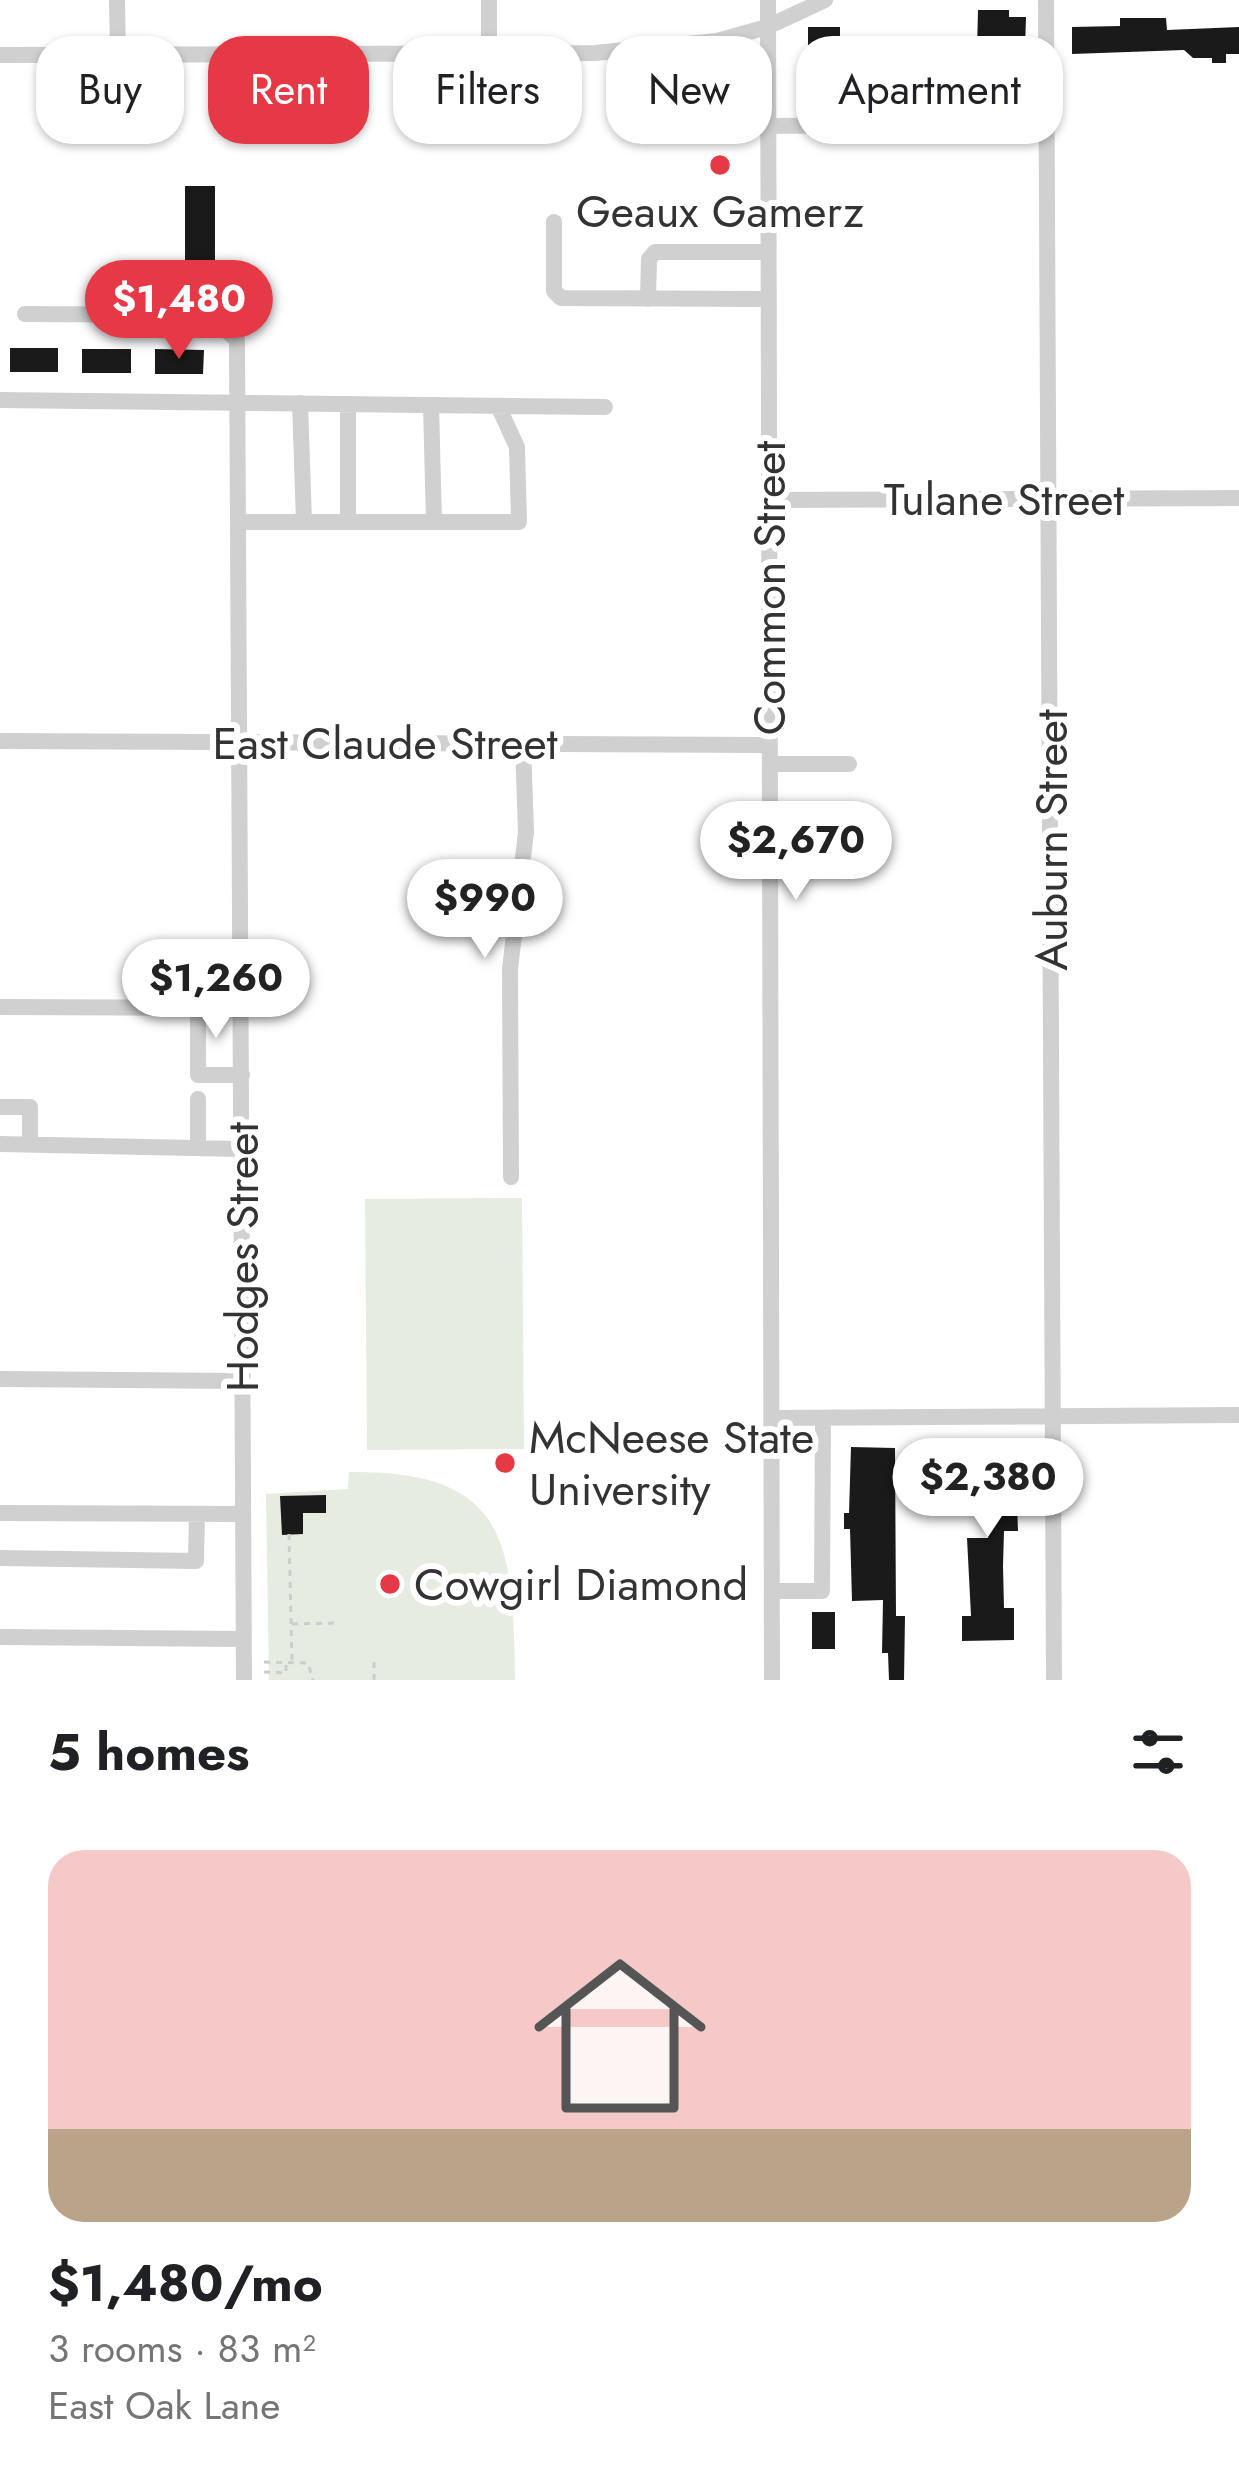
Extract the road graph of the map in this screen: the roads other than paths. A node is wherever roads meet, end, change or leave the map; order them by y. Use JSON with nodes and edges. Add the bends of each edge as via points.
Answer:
{"nodes":[{"id":1,"x":117,"y":0,"type":"edge"},
{"id":2,"x":489,"y":0,"type":"edge"},
{"id":3,"x":768,"y":0,"type":"edge"},
{"id":4,"x":826,"y":0,"type":"edge"},
{"id":5,"x":1046,"y":0,"type":"edge"},
{"id":6,"x":767,"y":27,"type":"junction"},
{"id":7,"x":118,"y":36,"type":"edge"},
{"id":8,"x":489,"y":36,"type":"edge"},
{"id":9,"x":767,"y":36,"type":"edge"},
{"id":10,"x":1046,"y":36,"type":"edge"},
{"id":11,"x":582,"y":53,"type":"edge"},
{"id":12,"x":595,"y":53,"type":"junction"},
{"id":13,"x":606,"y":53,"type":"edge"},
{"id":14,"x":393,"y":54,"type":"edge"},
{"id":15,"x":184,"y":55,"type":"edge"},
{"id":16,"x":0,"y":56,"type":"edge"},
{"id":17,"x":36,"y":56,"type":"edge"},
{"id":18,"x":765,"y":144,"type":"edge"},
{"id":19,"x":1046,"y":144,"type":"edge"},
{"id":20,"x":554,"y":222,"type":"dead end"},
{"id":21,"x":766,"y":251,"type":"junction"},
{"id":22,"x":648,"y":298,"type":"junction"},
{"id":23,"x":767,"y":299,"type":"junction"},
{"id":24,"x":25,"y":314,"type":"dead end"},
{"id":25,"x":0,"y":400,"type":"edge"},
{"id":26,"x":240,"y":402,"type":"junction"},
{"id":27,"x":301,"y":403,"type":"junction"},
{"id":28,"x":348,"y":404,"type":"junction"},
{"id":29,"x":431,"y":405,"type":"junction"},
{"id":30,"x":498,"y":406,"type":"junction"},
{"id":31,"x":605,"y":406,"type":"dead end"},
{"id":32,"x":1049,"y":498,"type":"junction"},
{"id":33,"x":1239,"y":498,"type":"edge"},
{"id":34,"x":769,"y":500,"type":"junction"},
{"id":35,"x":241,"y":522,"type":"junction"},
{"id":36,"x":304,"y":522,"type":"junction"},
{"id":37,"x":348,"y":522,"type":"junction"},
{"id":38,"x":434,"y":522,"type":"junction"},
{"id":39,"x":0,"y":741,"type":"edge"},
{"id":40,"x":243,"y":742,"type":"junction"},
{"id":41,"x":523,"y":744,"type":"junction"},
{"id":42,"x":770,"y":755,"type":"junction"},
{"id":43,"x":849,"y":764,"type":"dead end"},
{"id":44,"x":0,"y":1007,"type":"edge"},
{"id":45,"x":197,"y":1008,"type":"junction"},
{"id":46,"x":242,"y":1008,"type":"junction"},
{"id":47,"x":242,"y":1075,"type":"junction"},
{"id":48,"x":198,"y":1100,"type":"dead end"},
{"id":49,"x":0,"y":1107,"type":"edge"},
{"id":50,"x":0,"y":1144,"type":"edge"},
{"id":51,"x":30,"y":1144,"type":"junction"},
{"id":52,"x":198,"y":1147,"type":"junction"},
{"id":53,"x":242,"y":1149,"type":"junction"},
{"id":54,"x":511,"y":1177,"type":"dead end"},
{"id":55,"x":0,"y":1379,"type":"edge"},
{"id":56,"x":242,"y":1381,"type":"junction"},
{"id":57,"x":1239,"y":1415,"type":"edge"},
{"id":58,"x":1054,"y":1416,"type":"junction"},
{"id":59,"x":772,"y":1418,"type":"junction"},
{"id":60,"x":823,"y":1418,"type":"junction"},
{"id":61,"x":0,"y":1513,"type":"edge"},
{"id":62,"x":197,"y":1514,"type":"junction"},
{"id":63,"x":243,"y":1514,"type":"junction"},
{"id":64,"x":0,"y":1558,"type":"edge"},
{"id":65,"x":772,"y":1591,"type":"junction"},
{"id":66,"x":0,"y":1636,"type":"edge"},
{"id":67,"x":244,"y":1639,"type":"junction"},
{"id":68,"x":244,"y":1680,"type":"edge"},
{"id":69,"x":772,"y":1680,"type":"edge"},
{"id":70,"x":1054,"y":1680,"type":"edge"}],
"edges":[{"from":1,"to":7,"type":"street"},
{"from":2,"to":8,"type":"street"},
{"from":3,"to":6,"type":"street","name":"Common Street"},
{"from":4,"to":6,"type":"street"},
{"from":5,"to":10,"type":"street","name":"Auburn Street"},
{"from":6,"to":9,"type":"street","name":"Common Street"},
{"from":6,"to":12,"type":"street","via":[[717,41]]},
{"from":11,"to":12,"type":"street"},
{"from":12,"to":13,"type":"street"},
{"from":14,"to":15,"type":"street"},
{"from":16,"to":17,"type":"street"},
{"from":18,"to":21,"type":"street","name":"Common Street"},
{"from":19,"to":32,"type":"street","name":"Auburn Street"},
{"from":20,"to":22,"type":"street","via":[[556,296]]},
{"from":21,"to":22,"type":"street","via":[[655,252]]},
{"from":21,"to":23,"type":"street","name":"Common Street"},
{"from":22,"to":23,"type":"street"},
{"from":23,"to":34,"type":"street","name":"Common Street"},
{"from":24,"to":26,"type":"street","name":"Hodges Street","via":[[209,315],[237,340]]},
{"from":25,"to":26,"type":"street"},
{"from":26,"to":27,"type":"street"},
{"from":26,"to":35,"type":"street","name":"Hodges Street"},
{"from":27,"to":28,"type":"street"},
{"from":27,"to":36,"type":"street"},
{"from":28,"to":29,"type":"street"},
{"from":28,"to":37,"type":"street"},
{"from":29,"to":30,"type":"street"},
{"from":29,"to":38,"type":"street"},
{"from":30,"to":31,"type":"street"},
{"from":30,"to":38,"type":"street","via":[[517,446],[519,522]]},
{"from":32,"to":33,"type":"street","name":"Tulane Street"},
{"from":32,"to":34,"type":"street","name":"Tulane Street"},
{"from":32,"to":58,"type":"street","name":"Auburn Street"},
{"from":34,"to":42,"type":"street","name":"Common Street"},
{"from":35,"to":36,"type":"street"},
{"from":35,"to":40,"type":"street","name":"Hodges Street"},
{"from":36,"to":37,"type":"street"},
{"from":37,"to":38,"type":"street"},
{"from":39,"to":40,"type":"street","name":"East Claude Street"},
{"from":40,"to":41,"type":"street","name":"East Claude Street"},
{"from":40,"to":46,"type":"street","name":"Hodges Street"},
{"from":41,"to":42,"type":"street","name":"East Claude Street"},
{"from":41,"to":54,"type":"street","via":[[526,832],[510,969]]},
{"from":42,"to":43,"type":"street","name":"East Claude Street"},
{"from":42,"to":59,"type":"street","name":"Common Street"},
{"from":44,"to":45,"type":"street"},
{"from":45,"to":46,"type":"street"},
{"from":45,"to":47,"type":"street","via":[[198,1075]]},
{"from":46,"to":47,"type":"street","name":"Hodges Street"},
{"from":47,"to":53,"type":"street","name":"Hodges Street"},
{"from":48,"to":52,"type":"street"},
{"from":49,"to":51,"type":"street","via":[[29,1107]]},
{"from":50,"to":51,"type":"street"},
{"from":51,"to":52,"type":"street"},
{"from":52,"to":53,"type":"street"},
{"from":53,"to":56,"type":"street","name":"Hodges Street"},
{"from":55,"to":56,"type":"street"},
{"from":56,"to":63,"type":"street","name":"Hodges Street"},
{"from":57,"to":58,"type":"street"},
{"from":58,"to":60,"type":"street"},
{"from":58,"to":70,"type":"street","name":"Auburn Street"},
{"from":59,"to":60,"type":"street"},
{"from":59,"to":65,"type":"street","name":"Common Street"},
{"from":60,"to":65,"type":"street","via":[[822,1591]]},
{"from":61,"to":62,"type":"street"},
{"from":62,"to":63,"type":"street"},
{"from":62,"to":64,"type":"street","via":[[196,1561]]},
{"from":63,"to":67,"type":"street","name":"Hodges Street"},
{"from":65,"to":69,"type":"street","name":"Common Street"},
{"from":66,"to":67,"type":"street"},
{"from":67,"to":68,"type":"street","name":"Hodges Street"}]}
